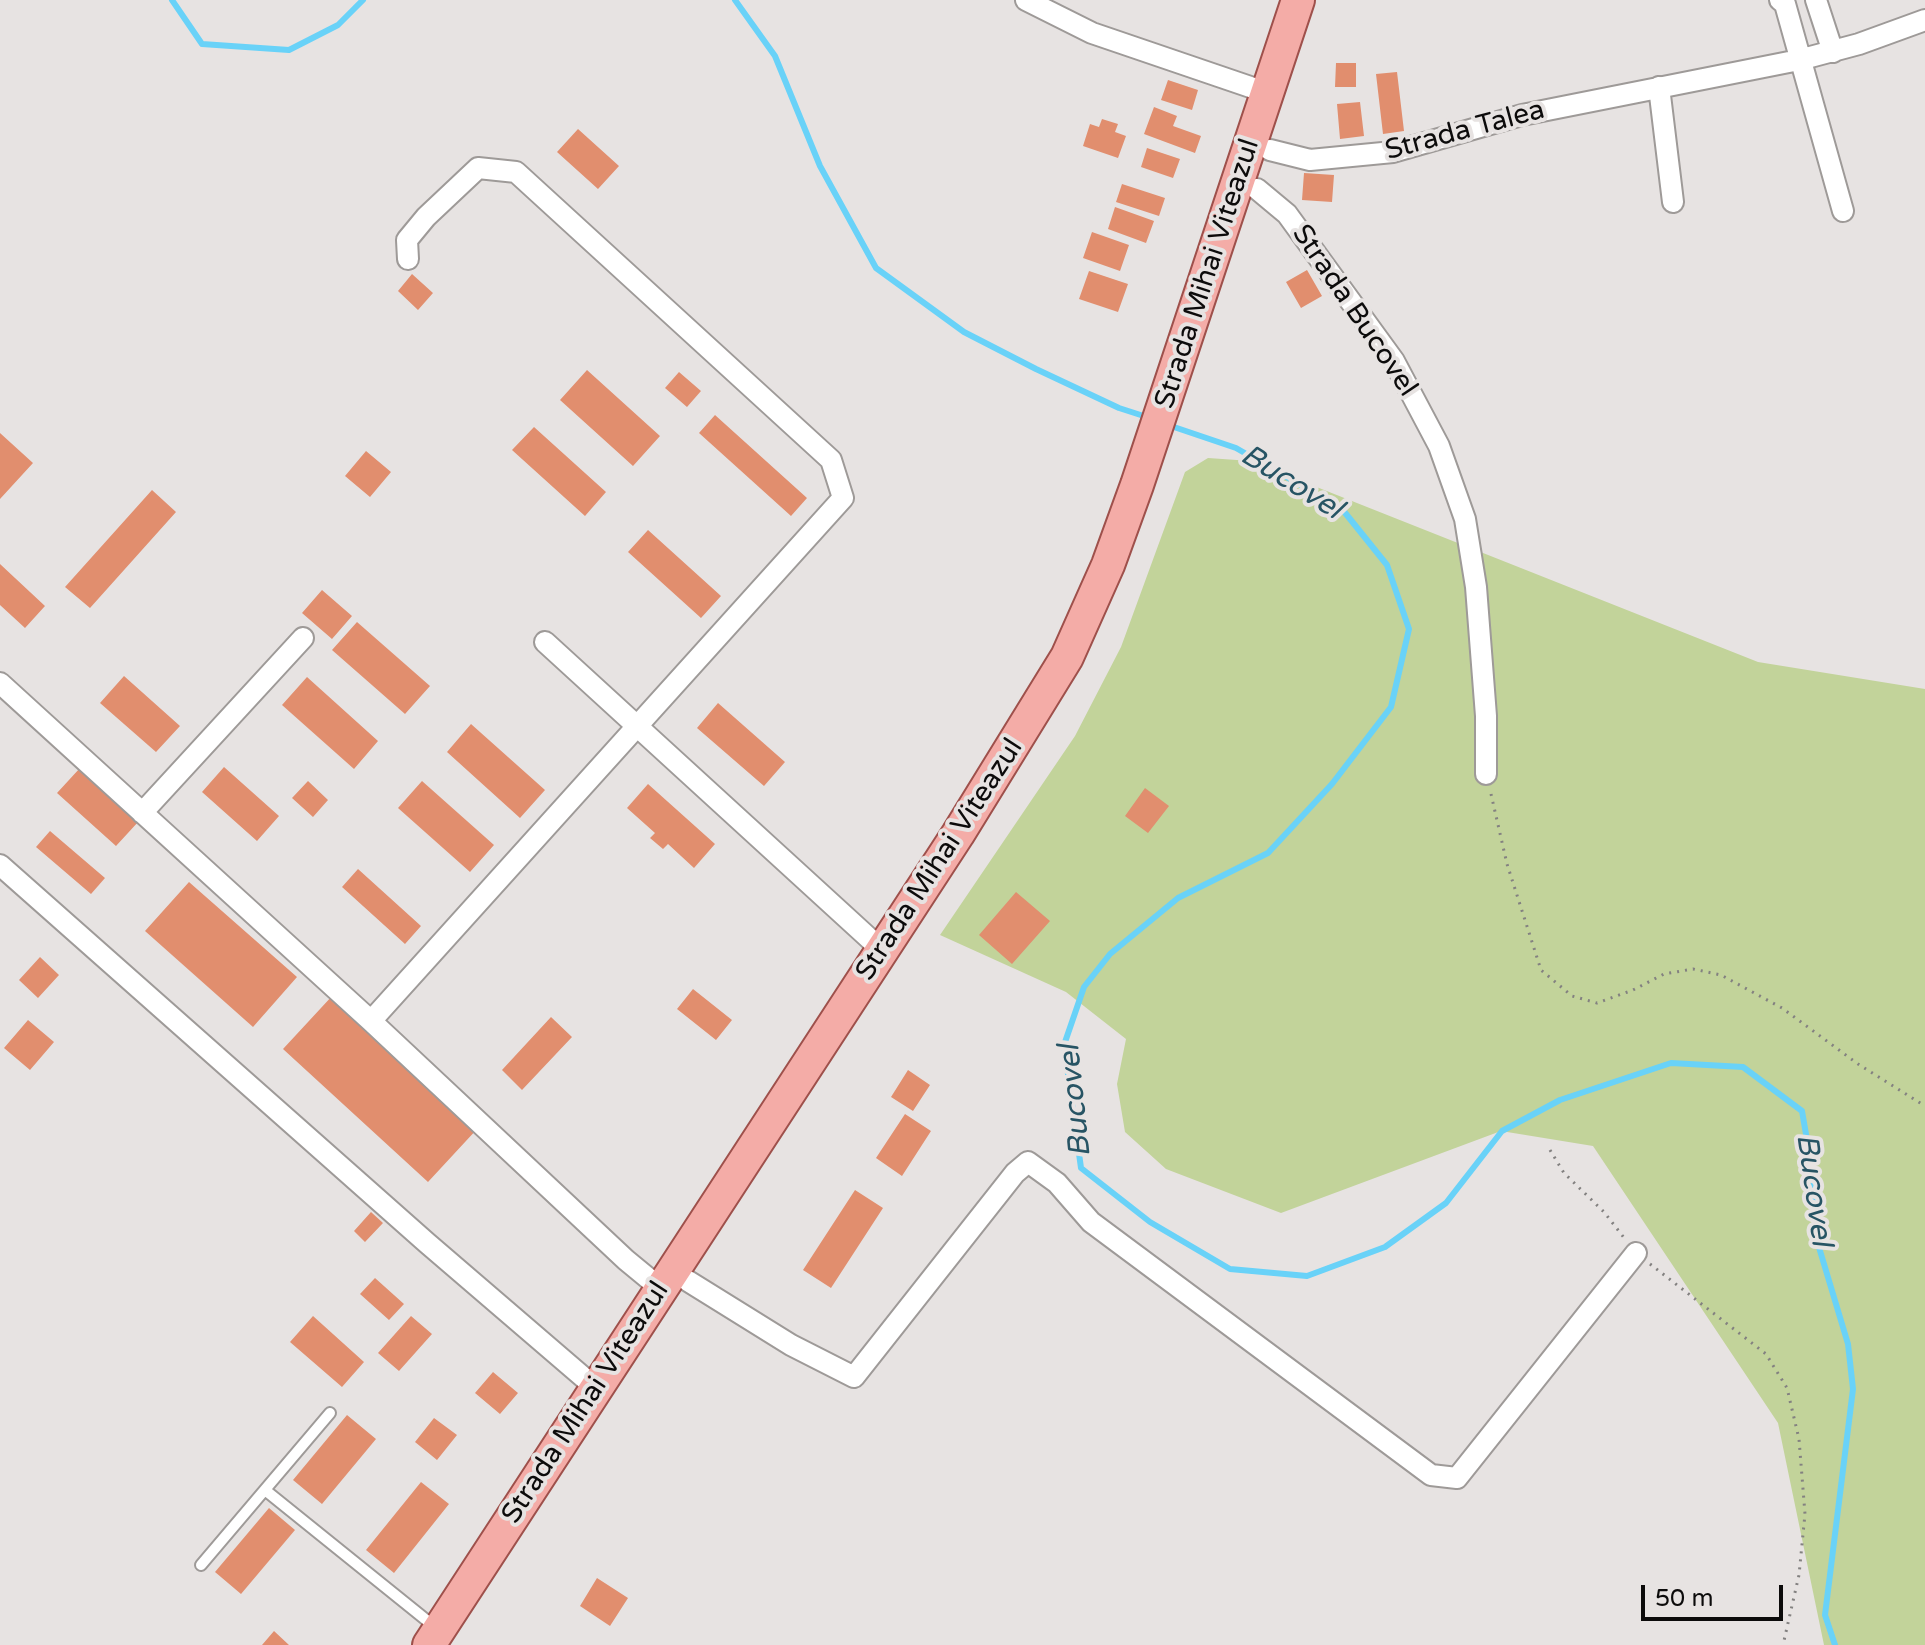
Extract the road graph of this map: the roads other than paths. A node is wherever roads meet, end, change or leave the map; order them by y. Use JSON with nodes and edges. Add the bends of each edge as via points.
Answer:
{"nodes":[{"id":1,"x":1026,"y":0,"type":"edge"},
{"id":2,"x":1298,"y":0,"type":"edge"},
{"id":3,"x":1319,"y":0,"type":"edge"},
{"id":4,"x":1780,"y":0,"type":"edge"},
{"id":5,"x":1816,"y":0,"type":"edge"},
{"id":6,"x":1925,"y":20,"type":"edge"},
{"id":7,"x":1833,"y":52,"type":"junction"},
{"id":8,"x":1799,"y":60,"type":"junction"},
{"id":9,"x":1659,"y":87,"type":"junction"},
{"id":10,"x":1268,"y":93,"type":"junction"},
{"id":11,"x":1270,"y":150,"type":"junction"},
{"id":12,"x":1257,"y":189,"type":"junction"},
{"id":13,"x":1673,"y":202,"type":"dead end"},
{"id":14,"x":1843,"y":211,"type":"dead end"},
{"id":15,"x":408,"y":259,"type":"dead end"},
{"id":16,"x":1195,"y":346,"type":"junction"},
{"id":17,"x":1147,"y":487,"type":"junction"},
{"id":18,"x":303,"y":638,"type":"dead end"},
{"id":19,"x":545,"y":642,"type":"dead end"},
{"id":20,"x":0,"y":683,"type":"edge"},
{"id":21,"x":635,"y":726,"type":"junction"},
{"id":22,"x":1486,"y":774,"type":"road end"},
{"id":23,"x":142,"y":813,"type":"junction"},
{"id":24,"x":0,"y":865,"type":"edge"},
{"id":25,"x":883,"y":951,"type":"junction"},
{"id":26,"x":371,"y":1021,"type":"junction"},
{"id":27,"x":1636,"y":1253,"type":"road end"},
{"id":28,"x":674,"y":1285,"type":"junction"},
{"id":29,"x":597,"y":1389,"type":"junction"},
{"id":30,"x":330,"y":1413,"type":"dead end"},
{"id":31,"x":265,"y":1490,"type":"junction"},
{"id":32,"x":201,"y":1565,"type":"dead end"},
{"id":33,"x":440,"y":1640,"type":"edge"}],
"edges":[{"from":1,"to":10,"type":"street","via":[[1092,33]]},
{"from":2,"to":10,"type":"main road","name":"Strada Mihai Viteazul"},
{"from":3,"to":11,"type":"main road","name":"Strada Mihai Viteazul"},
{"from":4,"to":8,"type":"street"},
{"from":5,"to":7,"type":"street"},
{"from":6,"to":7,"type":"street","name":"Strada Talea"},
{"from":7,"to":8,"type":"street","name":"Strada Talea"},
{"from":8,"to":9,"type":"street","name":"Strada Talea"},
{"from":8,"to":14,"type":"street"},
{"from":9,"to":11,"type":"street","name":"Strada Talea","via":[[1522,115],[1393,152],[1310,160]]},
{"from":9,"to":13,"type":"street"},
{"from":10,"to":16,"type":"main road","name":"Strada Mihai Viteazul"},
{"from":11,"to":12,"type":"main road","name":"Strada Mihai Viteazul"},
{"from":12,"to":16,"type":"main road","name":"Strada Mihai Viteazul"},
{"from":12,"to":22,"type":"street","name":"Strada Bucovel","via":[[1287,214],[1394,361],[1439,446],[1465,519],[1476,587]]},
{"from":15,"to":21,"type":"street","via":[[407,240],[478,168],[516,172],[831,460],[843,498]]},
{"from":16,"to":17,"type":"main road","name":"Strada Mihai Viteazul"},
{"from":17,"to":25,"type":"main road","name":"Strada Mihai Viteazul","via":[[1067,657]]},
{"from":17,"to":28,"type":"main road","name":"Strada Mihai Viteazul","via":[[1114,605],[1071,691]]},
{"from":18,"to":23,"type":"street"},
{"from":19,"to":21,"type":"street"},
{"from":20,"to":23,"type":"street"},
{"from":21,"to":25,"type":"street"},
{"from":21,"to":26,"type":"street"},
{"from":23,"to":26,"type":"street"},
{"from":24,"to":29,"type":"street"},
{"from":25,"to":28,"type":"main road","name":"Strada Mihai Viteazul"},
{"from":26,"to":28,"type":"street","via":[[626,1260]]},
{"from":27,"to":28,"type":"street","via":[[1457,1478],[1431,1475],[1091,1222],[1057,1183],[1028,1162],[854,1377]]},
{"from":28,"to":29,"type":"main road","name":"Strada Mihai Viteazul"},
{"from":28,"to":33,"type":"main road","name":"Strada Mihai Viteazul"},
{"from":29,"to":33,"type":"main road","name":"Strada Mihai Viteazul"},
{"from":30,"to":31,"type":"lane"},
{"from":31,"to":32,"type":"lane"},
{"from":31,"to":33,"type":"lane"}]}
